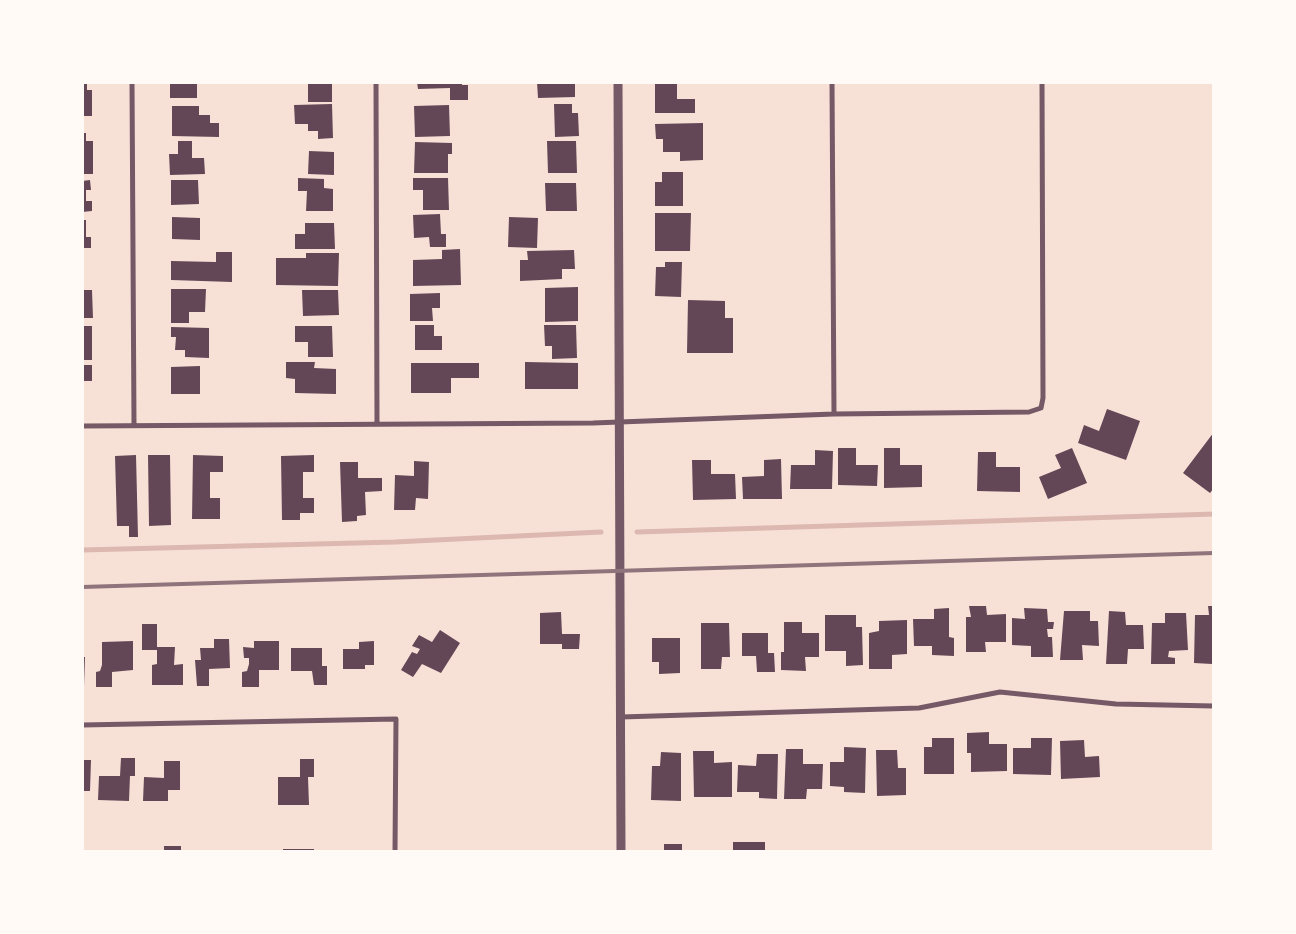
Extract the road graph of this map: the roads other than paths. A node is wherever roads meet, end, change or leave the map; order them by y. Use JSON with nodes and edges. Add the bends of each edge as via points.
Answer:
{"nodes":[{"id":1,"x":132,"y":82,"type":"edge"},
{"id":2,"x":376,"y":82,"type":"edge"},
{"id":3,"x":618,"y":82,"type":"edge"},
{"id":4,"x":832,"y":82,"type":"edge"},
{"id":5,"x":1042,"y":82,"type":"edge"},
{"id":6,"x":834,"y":414,"type":"junction"},
{"id":7,"x":618,"y":420,"type":"junction"},
{"id":8,"x":377,"y":424,"type":"junction"},
{"id":9,"x":82,"y":426,"type":"edge"},
{"id":10,"x":134,"y":426,"type":"junction"},
{"id":11,"x":1214,"y":706,"type":"edge"},
{"id":12,"x":620,"y":717,"type":"junction"},
{"id":13,"x":82,"y":725,"type":"edge"},
{"id":14,"x":395,"y":852,"type":"edge"},
{"id":15,"x":621,"y":852,"type":"edge"}],
"edges":[{"from":1,"to":10,"type":"street"},
{"from":2,"to":8,"type":"street"},
{"from":3,"to":7,"type":"street"},
{"from":4,"to":6,"type":"street"},
{"from":5,"to":6,"type":"street","via":[[1043,398],[1040,408],[1029,412]]},
{"from":6,"to":7,"type":"street"},
{"from":7,"to":8,"type":"street"},
{"from":7,"to":12,"type":"street"},
{"from":8,"to":10,"type":"street"},
{"from":9,"to":10,"type":"street"},
{"from":11,"to":12,"type":"street","via":[[1116,704],[1000,692],[919,708]]},
{"from":12,"to":15,"type":"street"},
{"from":13,"to":14,"type":"street","via":[[396,719]]}]}
